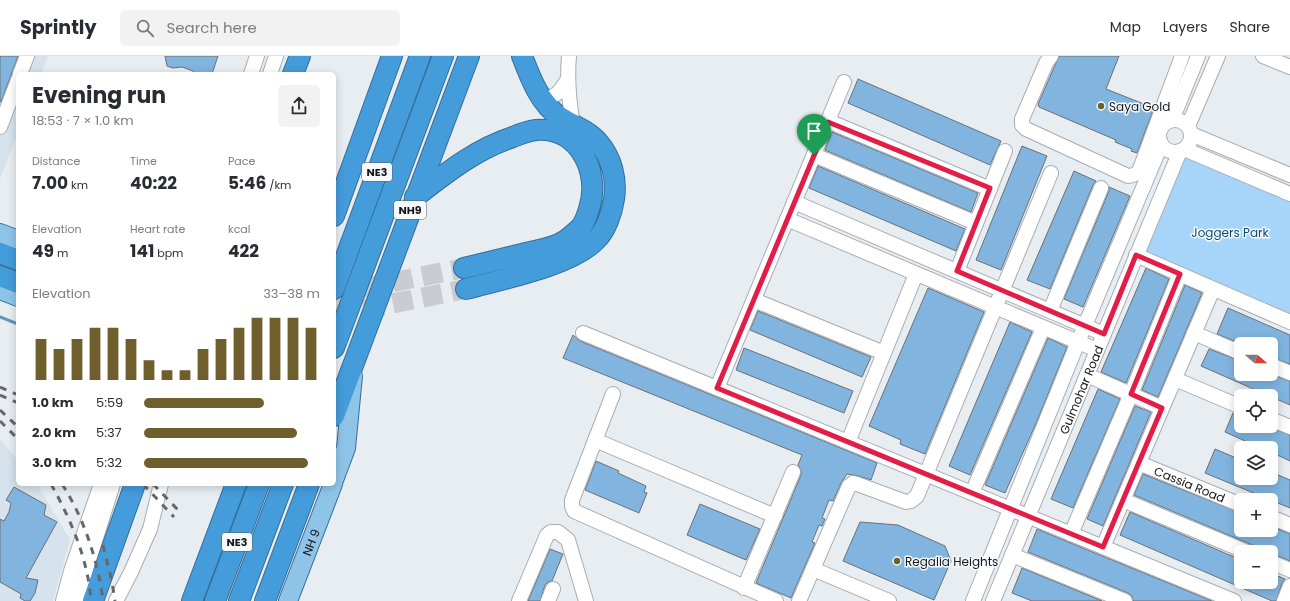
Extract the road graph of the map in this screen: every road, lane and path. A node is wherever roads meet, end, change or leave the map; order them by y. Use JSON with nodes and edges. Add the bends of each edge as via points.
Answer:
{"nodes":[{"id":1,"x":27,"y":56,"type":"edge"},
{"id":2,"x":257,"y":56,"type":"edge"},
{"id":3,"x":276,"y":56,"type":"edge"},
{"id":4,"x":300,"y":56,"type":"edge"},
{"id":5,"x":392,"y":56,"type":"edge"},
{"id":6,"x":420,"y":56,"type":"edge"},
{"id":7,"x":443,"y":56,"type":"edge"},
{"id":8,"x":469,"y":56,"type":"edge"},
{"id":9,"x":522,"y":56,"type":"edge"},
{"id":10,"x":569,"y":56,"type":"edge"},
{"id":11,"x":1051,"y":56,"type":"edge"},
{"id":12,"x":1182,"y":56,"type":"edge"},
{"id":13,"x":1198,"y":56,"type":"edge"},
{"id":14,"x":1218,"y":56,"type":"edge"},
{"id":15,"x":1263,"y":56,"type":"edge"},
{"id":16,"x":1290,"y":67,"type":"edge"},
{"id":17,"x":21,"y":72,"type":"edge"},
{"id":18,"x":252,"y":72,"type":"edge"},
{"id":19,"x":271,"y":72,"type":"edge"},
{"id":20,"x":294,"y":72,"type":"edge"},
{"id":21,"x":568,"y":79,"type":"junction"},
{"id":22,"x":844,"y":82,"type":"dead end"},
{"id":23,"x":16,"y":85,"type":"edge"},
{"id":24,"x":544,"y":99,"type":"junction"},
{"id":25,"x":1172,"y":120,"type":"junction"},
{"id":26,"x":828,"y":122,"type":"junction"},
{"id":27,"x":573,"y":125,"type":"junction"},
{"id":28,"x":0,"y":127,"type":"edge"},
{"id":29,"x":1189,"y":130,"type":"junction"},
{"id":30,"x":1162,"y":145,"type":"junction"},
{"id":31,"x":1182,"y":150,"type":"junction"},
{"id":32,"x":1005,"y":151,"type":"dead end"},
{"id":33,"x":814,"y":155,"type":"junction"},
{"id":34,"x":1051,"y":173,"type":"dead end"},
{"id":35,"x":1290,"y":175,"type":"edge"},
{"id":36,"x":990,"y":188,"type":"junction"},
{"id":37,"x":1101,"y":188,"type":"dead end"},
{"id":38,"x":1290,"y":194,"type":"edge"},
{"id":39,"x":415,"y":197,"type":"junction"},
{"id":40,"x":794,"y":202,"type":"junction"},
{"id":41,"x":336,"y":210,"type":"edge"},
{"id":42,"x":787,"y":219,"type":"junction"},
{"id":43,"x":976,"y":223,"type":"junction"},
{"id":44,"x":0,"y":233,"type":"edge"},
{"id":45,"x":16,"y":239,"type":"edge"},
{"id":46,"x":0,"y":253,"type":"edge"},
{"id":47,"x":1136,"y":255,"type":"junction"},
{"id":48,"x":16,"y":259,"type":"edge"},
{"id":49,"x":464,"y":268,"type":"tunnel mouth"},
{"id":50,"x":957,"y":271,"type":"junction"},
{"id":51,"x":916,"y":274,"type":"junction"},
{"id":52,"x":1180,"y":274,"type":"junction"},
{"id":53,"x":0,"y":276,"type":"edge"},
{"id":54,"x":16,"y":282,"type":"edge"},
{"id":55,"x":336,"y":284,"type":"edge"},
{"id":56,"x":466,"y":288,"type":"tunnel mouth"},
{"id":57,"x":1213,"y":289,"type":"junction"},
{"id":58,"x":0,"y":290,"type":"edge"},
{"id":59,"x":1002,"y":291,"type":"junction"},
{"id":60,"x":16,"y":296,"type":"edge"},
{"id":61,"x":754,"y":300,"type":"junction"},
{"id":62,"x":996,"y":307,"type":"junction"},
{"id":63,"x":1050,"y":311,"type":"junction"},
{"id":64,"x":1290,"y":322,"type":"edge"},
{"id":65,"x":1085,"y":326,"type":"junction"},
{"id":66,"x":1043,"y":328,"type":"junction"},
{"id":67,"x":583,"y":333,"type":"dead end"},
{"id":68,"x":1194,"y":333,"type":"junction"},
{"id":69,"x":1104,"y":334,"type":"junction"},
{"id":70,"x":1078,"y":342,"type":"junction"},
{"id":71,"x":336,"y":343,"type":"edge"},
{"id":72,"x":1097,"y":350,"type":"junction"},
{"id":73,"x":1234,"y":350,"type":"edge"},
{"id":74,"x":884,"y":353,"type":"junction"},
{"id":75,"x":355,"y":359,"type":"junction"},
{"id":76,"x":1278,"y":368,"type":"edge"},
{"id":77,"x":1290,"y":374,"type":"edge"},
{"id":78,"x":1087,"y":375,"type":"junction"},
{"id":79,"x":1175,"y":379,"type":"junction"},
{"id":80,"x":717,"y":388,"type":"junction"},
{"id":81,"x":614,"y":394,"type":"dead end"},
{"id":82,"x":1131,"y":394,"type":"junction"},
{"id":83,"x":1234,"y":404,"type":"edge"},
{"id":84,"x":1162,"y":408,"type":"junction"},
{"id":85,"x":336,"y":411,"type":"edge"},
{"id":86,"x":1278,"y":422,"type":"edge"},
{"id":87,"x":1290,"y":427,"type":"edge"},
{"id":88,"x":595,"y":440,"type":"junction"},
{"id":89,"x":848,"y":442,"type":"junction"},
{"id":90,"x":1139,"y":463,"type":"junction"},
{"id":91,"x":793,"y":472,"type":"dead end"},
{"id":92,"x":336,"y":475,"type":"edge"},
{"id":93,"x":927,"y":475,"type":"junction"},
{"id":94,"x":100,"y":486,"type":"edge"},
{"id":95,"x":112,"y":486,"type":"edge"},
{"id":96,"x":134,"y":486,"type":"edge"},
{"id":97,"x":161,"y":486,"type":"edge"},
{"id":98,"x":235,"y":486,"type":"edge"},
{"id":99,"x":258,"y":486,"type":"edge"},
{"id":100,"x":282,"y":486,"type":"edge"},
{"id":101,"x":308,"y":486,"type":"edge"},
{"id":102,"x":332,"y":486,"type":"edge"},
{"id":103,"x":972,"y":493,"type":"junction"},
{"id":104,"x":1123,"y":500,"type":"junction"},
{"id":105,"x":1234,"y":502,"type":"edge"},
{"id":106,"x":1009,"y":508,"type":"junction"},
{"id":107,"x":775,"y":516,"type":"junction"},
{"id":108,"x":1028,"y":516,"type":"junction"},
{"id":109,"x":1278,"y":520,"type":"edge"},
{"id":110,"x":1290,"y":525,"type":"edge"},
{"id":111,"x":1071,"y":534,"type":"junction"},
{"id":112,"x":1103,"y":547,"type":"junction"},
{"id":113,"x":1234,"y":547,"type":"edge"},
{"id":114,"x":1012,"y":555,"type":"junction"},
{"id":115,"x":1278,"y":565,"type":"edge"},
{"id":116,"x":813,"y":569,"type":"junction"},
{"id":117,"x":1290,"y":570,"type":"edge"},
{"id":118,"x":1290,"y":586,"type":"edge"},
{"id":119,"x":744,"y":588,"type":"junction"},
{"id":120,"x":584,"y":599,"type":"edge"},
{"id":121,"x":976,"y":600,"type":"edge"},
{"id":122,"x":63,"y":601,"type":"edge"},
{"id":123,"x":76,"y":601,"type":"edge"},
{"id":124,"x":93,"y":601,"type":"edge"},
{"id":125,"x":116,"y":601,"type":"edge"},
{"id":126,"x":192,"y":601,"type":"edge"},
{"id":127,"x":215,"y":601,"type":"edge"},
{"id":128,"x":239,"y":601,"type":"edge"},
{"id":129,"x":265,"y":601,"type":"edge"},
{"id":130,"x":288,"y":601,"type":"edge"},
{"id":131,"x":519,"y":601,"type":"edge"},
{"id":132,"x":776,"y":601,"type":"edge"},
{"id":133,"x":799,"y":601,"type":"edge"},
{"id":134,"x":889,"y":601,"type":"edge"},
{"id":135,"x":993,"y":601,"type":"edge"},
{"id":136,"x":1125,"y":601,"type":"edge"},
{"id":137,"x":1234,"y":601,"type":"edge"},
{"id":138,"x":1284,"y":601,"type":"edge"}],
"edges":[{"from":1,"to":17,"type":"street"},
{"from":2,"to":18,"type":"street"},
{"from":3,"to":19,"type":"street"},
{"from":4,"to":20,"type":"highway"},
{"from":5,"to":41,"type":"highway"},
{"from":6,"to":55,"type":"highway","number":"NE3"},
{"from":7,"to":71,"type":"highway","number":"NE3"},
{"from":8,"to":39,"type":"highway","number":"NH9"},
{"from":9,"to":24,"type":"highway","via":[[530,77]]},
{"from":10,"to":21,"type":"street"},
{"from":11,"to":12,"type":"street","via":[[1022,119],[1022,125],[1128,176],[1133,176],[1140,169]]},
{"from":13,"to":25,"type":"street"},
{"from":14,"to":29,"type":"street"},
{"from":15,"to":16,"type":"street"},
{"from":21,"to":24,"type":"street","via":[[560,92]]},
{"from":21,"to":27,"type":"street"},
{"from":22,"to":26,"type":"street"},
{"from":23,"to":28,"type":"street"},
{"from":24,"to":27,"type":"highway","via":[[558,116]]},
{"from":25,"to":29,"type":"street","via":[[1185,123]]},
{"from":25,"to":30,"type":"street","via":[[1159,131]]},
{"from":26,"to":33,"type":"street"},
{"from":26,"to":36,"type":"street"},
{"from":27,"to":56,"type":"highway","via":[[598,141],[614,172],[613,207],[597,239],[571,258]]},
{"from":29,"to":31,"type":"street","via":[[1189,143]]},
{"from":29,"to":35,"type":"street"},
{"from":30,"to":31,"type":"street","via":[[1170,151]]},
{"from":30,"to":65,"type":"street","name":"Gulmohar Road"},
{"from":31,"to":38,"type":"street"},
{"from":31,"to":47,"type":"street","name":"Gulmohar Road"},
{"from":32,"to":36,"type":"street"},
{"from":33,"to":40,"type":"street"},
{"from":33,"to":43,"type":"street"},
{"from":34,"to":59,"type":"street"},
{"from":36,"to":43,"type":"street"},
{"from":37,"to":63,"type":"street"},
{"from":39,"to":49,"type":"highway","via":[[453,168],[488,146],[527,132],[546,131],[566,137],[584,157],[589,165],[593,186],[591,203],[581,227],[565,241],[549,248]]},
{"from":39,"to":75,"type":"highway","number":"NH9"},
{"from":40,"to":42,"type":"street"},
{"from":40,"to":50,"type":"street"},
{"from":42,"to":51,"type":"street"},
{"from":42,"to":61,"type":"street"},
{"from":43,"to":50,"type":"street"},
{"from":44,"to":45,"type":"main road"},
{"from":46,"to":48,"type":"highway"},
{"from":47,"to":52,"type":"street"},
{"from":47,"to":69,"type":"street","name":"Gulmohar Road"},
{"from":50,"to":59,"type":"street"},
{"from":51,"to":62,"type":"street"},
{"from":51,"to":74,"type":"street"},
{"from":52,"to":57,"type":"street"},
{"from":52,"to":82,"type":"street"},
{"from":53,"to":54,"type":"highway"},
{"from":57,"to":64,"type":"street"},
{"from":57,"to":68,"type":"street"},
{"from":58,"to":60,"type":"main road"},
{"from":59,"to":62,"type":"street"},
{"from":59,"to":63,"type":"street"},
{"from":61,"to":74,"type":"street"},
{"from":61,"to":80,"type":"street"},
{"from":62,"to":66,"type":"street"},
{"from":62,"to":93,"type":"street"},
{"from":63,"to":65,"type":"street"},
{"from":65,"to":69,"type":"street"},
{"from":65,"to":70,"type":"street","name":"Gulmohar Road"},
{"from":66,"to":70,"type":"street"},
{"from":66,"to":103,"type":"street"},
{"from":67,"to":80,"type":"street"},
{"from":68,"to":73,"type":"street"},
{"from":68,"to":79,"type":"street"},
{"from":69,"to":72,"type":"street","name":"Gulmohar Road"},
{"from":70,"to":72,"type":"street"},
{"from":70,"to":106,"type":"street","name":"Gulmohar Road"},
{"from":72,"to":78,"type":"street","name":"Gulmohar Road"},
{"from":74,"to":89,"type":"street"},
{"from":75,"to":85,"type":"highway","number":"NH9"},
{"from":75,"to":92,"type":"main road","via":[[346,448]]},
{"from":76,"to":77,"type":"street"},
{"from":78,"to":82,"type":"street"},
{"from":78,"to":108,"type":"street","name":"Gulmohar Road"},
{"from":79,"to":83,"type":"street"},
{"from":79,"to":84,"type":"street"},
{"from":80,"to":89,"type":"street"},
{"from":81,"to":88,"type":"street"},
{"from":82,"to":84,"type":"street"},
{"from":82,"to":111,"type":"street"},
{"from":84,"to":90,"type":"street"},
{"from":86,"to":87,"type":"street"},
{"from":88,"to":107,"type":"street"},
{"from":88,"to":119,"type":"street","via":[[572,500],[574,511]]},
{"from":89,"to":93,"type":"street"},
{"from":90,"to":104,"type":"street"},
{"from":90,"to":105,"type":"street","name":"Cassia Road"},
{"from":91,"to":107,"type":"street"},
{"from":93,"to":103,"type":"street"},
{"from":93,"to":116,"type":"street","via":[[917,496],[906,502],[857,484],[849,486]]},
{"from":94,"to":122,"type":"street"},
{"from":95,"to":123,"type":"street"},
{"from":96,"to":124,"type":"highway"},
{"from":97,"to":125,"type":"street","via":[[150,529]]},
{"from":98,"to":126,"type":"highway"},
{"from":99,"to":127,"type":"highway","number":"NE3"},
{"from":100,"to":128,"type":"highway","number":"NE3"},
{"from":101,"to":129,"type":"highway"},
{"from":102,"to":130,"type":"main road","name":"NH 9"},
{"from":103,"to":106,"type":"street"},
{"from":104,"to":112,"type":"street"},
{"from":104,"to":113,"type":"street"},
{"from":106,"to":108,"type":"street"},
{"from":106,"to":121,"type":"street"},
{"from":106,"to":121,"type":"street","via":[[990,548]]},
{"from":107,"to":119,"type":"street"},
{"from":108,"to":111,"type":"street"},
{"from":108,"to":114,"type":"street","name":"Gulmohar Road"},
{"from":109,"to":110,"type":"street"},
{"from":111,"to":112,"type":"street"},
{"from":112,"to":137,"type":"street"},
{"from":114,"to":135,"type":"street","name":"Gulmohar Road"},
{"from":114,"to":136,"type":"street"},
{"from":115,"to":117,"type":"street"},
{"from":116,"to":133,"type":"street"},
{"from":116,"to":134,"type":"street"},
{"from":118,"to":138,"type":"street"},
{"from":119,"to":132,"type":"street"},
{"from":120,"to":131,"type":"street","via":[[568,540],[558,532],[552,532],[547,535]]}]}
